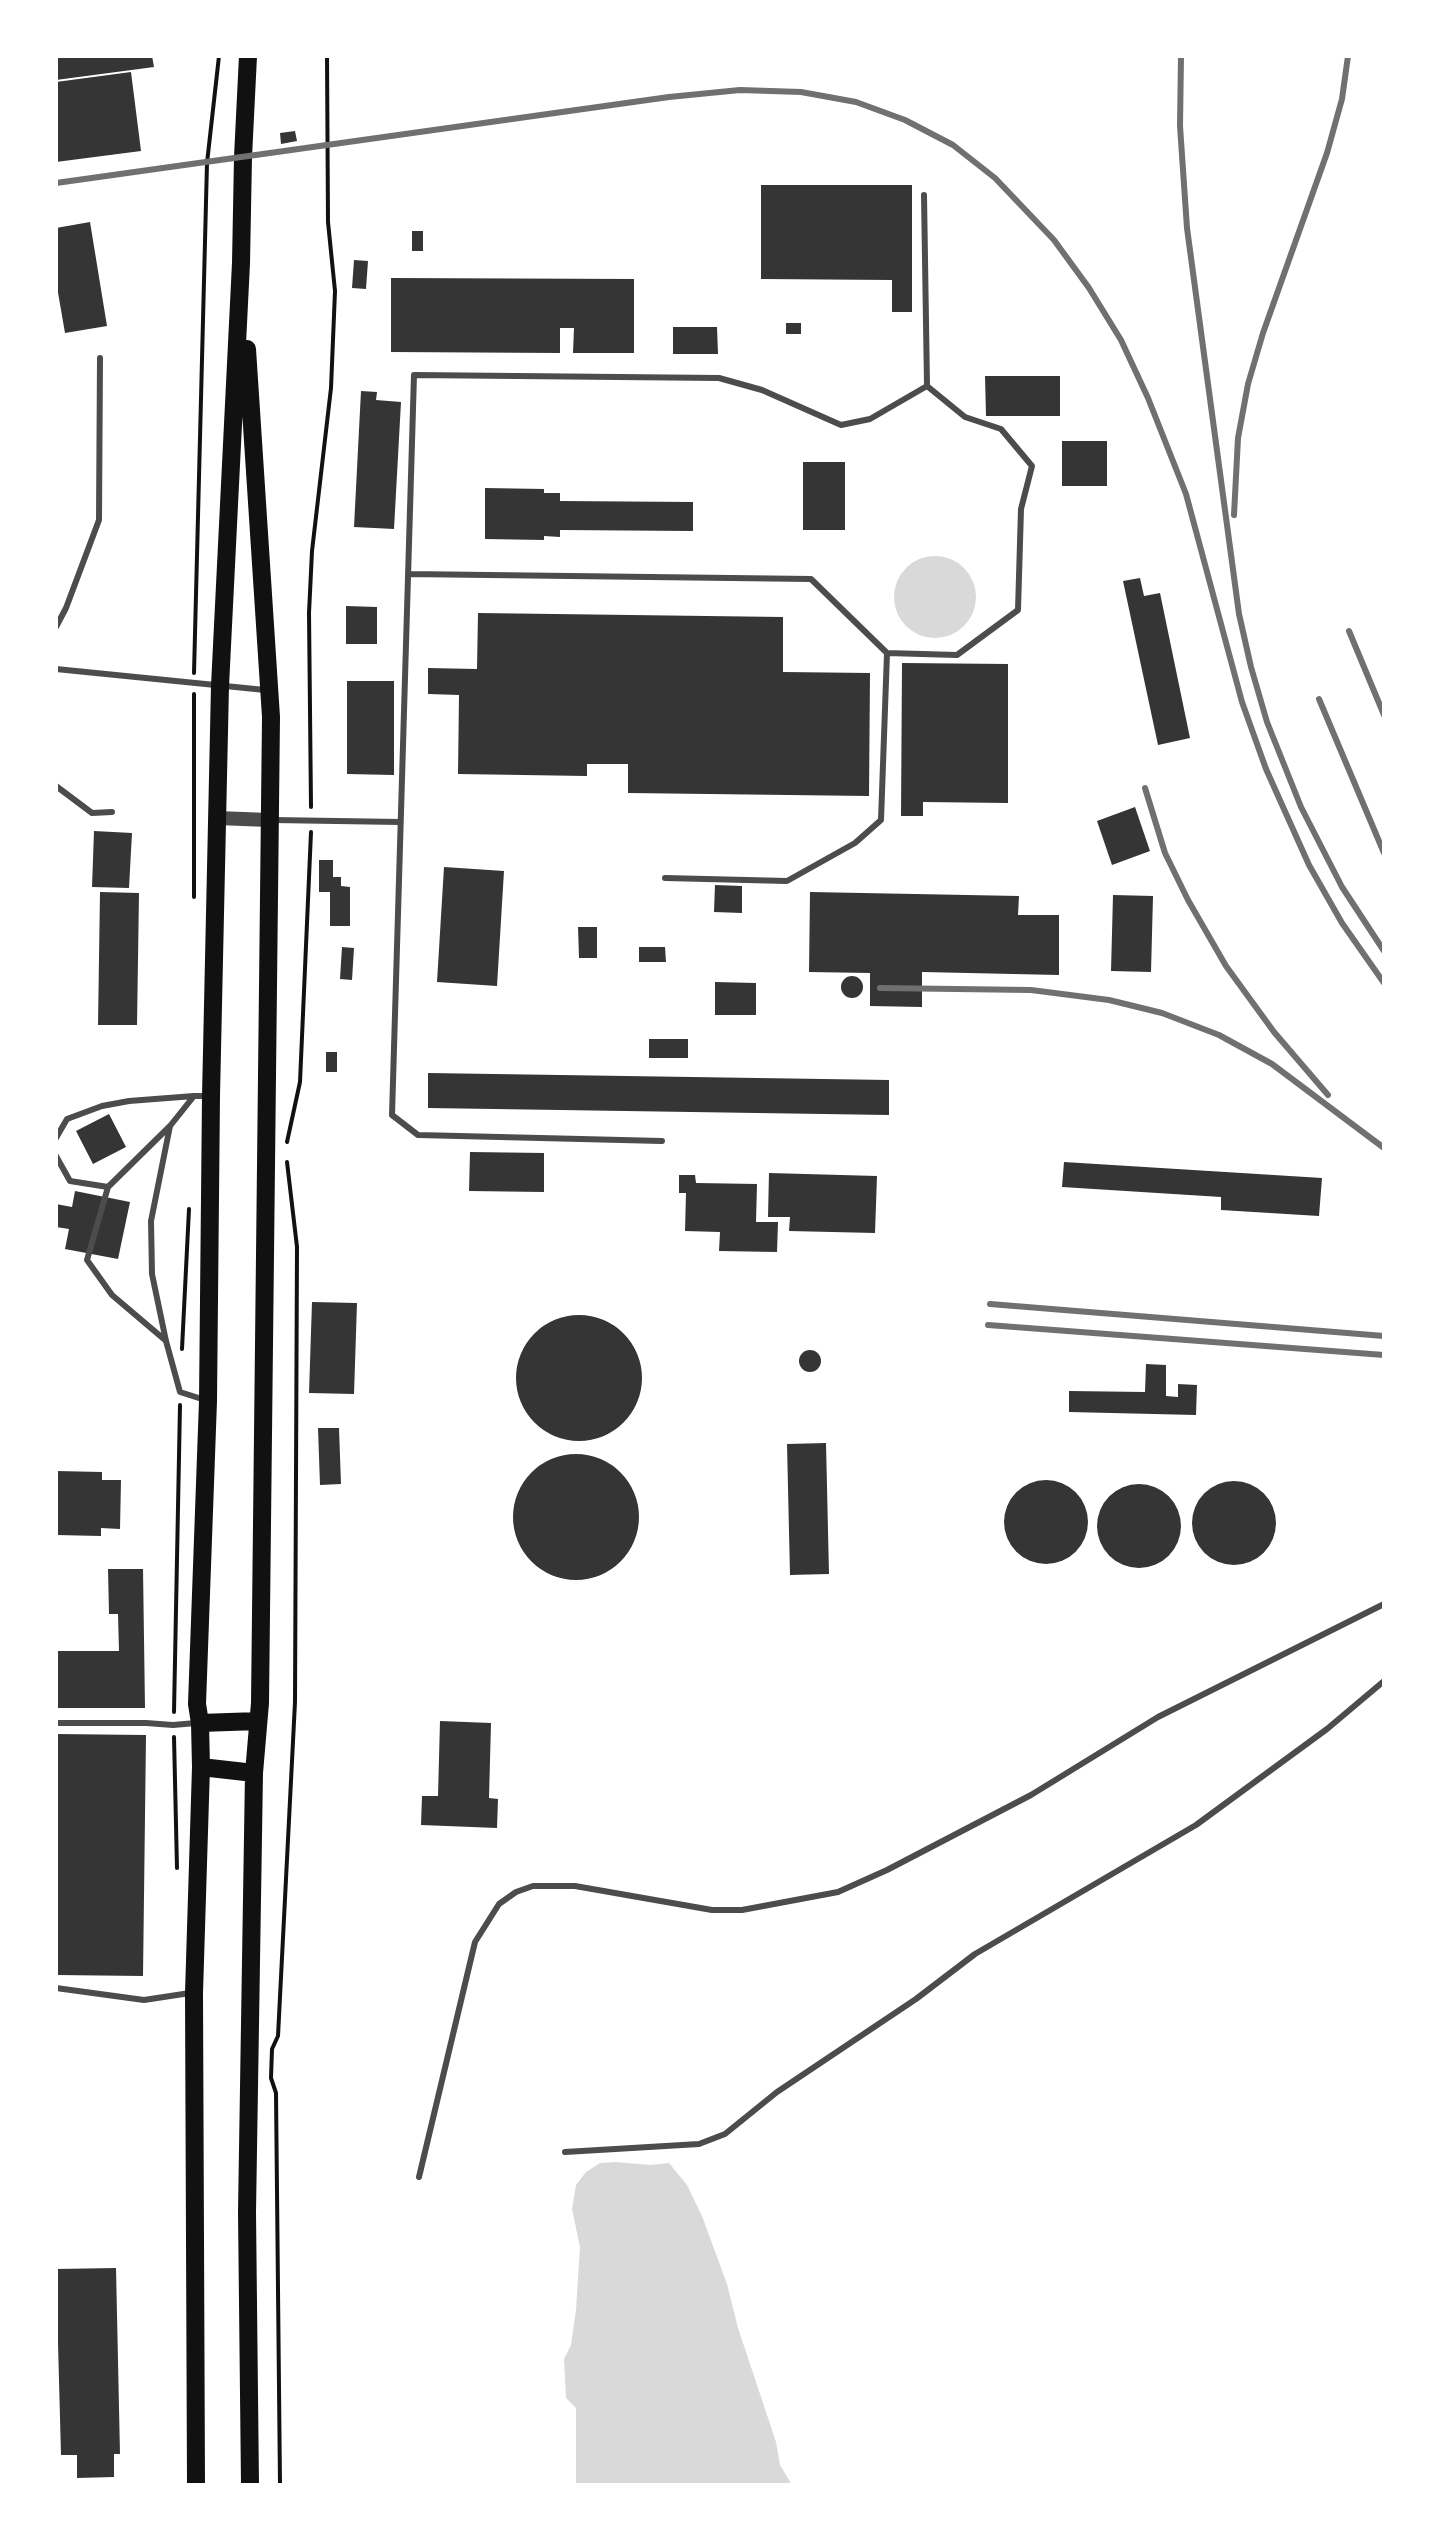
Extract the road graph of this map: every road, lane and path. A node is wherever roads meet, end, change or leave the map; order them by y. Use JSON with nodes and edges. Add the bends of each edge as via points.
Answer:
{"nodes":[{"id":1,"x":219,"y":56,"type":"edge"},
{"id":2,"x":248,"y":56,"type":"edge"},
{"id":3,"x":327,"y":56,"type":"edge"},
{"id":4,"x":924,"y":195,"type":"dead end"},
{"id":5,"x":241,"y":263,"type":"junction"},
{"id":6,"x":100,"y":358,"type":"dead end"},
{"id":7,"x":927,"y":386,"type":"junction"},
{"id":8,"x":408,"y":574,"type":"junction"},
{"id":9,"x":56,"y":627,"type":"edge"},
{"id":10,"x":887,"y":653,"type":"junction"},
{"id":11,"x":56,"y":669,"type":"edge"},
{"id":12,"x":194,"y":684,"type":"junction"},
{"id":13,"x":220,"y":686,"type":"junction"},
{"id":14,"x":269,"y":690,"type":"junction"},
{"id":15,"x":56,"y":786,"type":"edge"},
{"id":16,"x":112,"y":812,"type":"dead end"},
{"id":17,"x":217,"y":818,"type":"junction"},
{"id":18,"x":269,"y":820,"type":"junction"},
{"id":19,"x":311,"y":820,"type":"junction"},
{"id":20,"x":400,"y":822,"type":"junction"},
{"id":21,"x":665,"y":878,"type":"dead end"},
{"id":22,"x":194,"y":906,"type":"dead end"},
{"id":23,"x":202,"y":1096,"type":"junction"},
{"id":24,"x":170,"y":1126,"type":"junction"},
{"id":25,"x":56,"y":1138,"type":"edge"},
{"id":26,"x":662,"y":1141,"type":"dead end"},
{"id":27,"x":56,"y":1156,"type":"edge"},
{"id":28,"x":108,"y":1187,"type":"junction"},
{"id":29,"x":189,"y":1205,"type":"dead end"},
{"id":30,"x":166,"y":1341,"type":"junction"},
{"id":31,"x":180,"y":1392,"type":"junction"},
{"id":32,"x":208,"y":1401,"type":"junction"},
{"id":33,"x":1384,"y":1604,"type":"edge"},
{"id":34,"x":1384,"y":1681,"type":"edge"},
{"id":35,"x":258,"y":1721,"type":"junction"},
{"id":36,"x":56,"y":1723,"type":"edge"},
{"id":37,"x":200,"y":1723,"type":"junction"},
{"id":38,"x":173,"y":1725,"type":"junction"},
{"id":39,"x":201,"y":1767,"type":"junction"},
{"id":40,"x":254,"y":1773,"type":"junction"},
{"id":41,"x":177,"y":1875,"type":"dead end"},
{"id":42,"x":56,"y":1988,"type":"edge"},
{"id":43,"x":194,"y":1993,"type":"junction"},
{"id":44,"x":565,"y":2152,"type":"dead end"},
{"id":45,"x":419,"y":2177,"type":"dead end"},
{"id":46,"x":196,"y":2485,"type":"edge"},
{"id":47,"x":250,"y":2485,"type":"edge"},
{"id":48,"x":280,"y":2485,"type":"edge"}],
"edges":[{"from":1,"to":12,"type":"path","via":[[207,163]]},
{"from":2,"to":5,"type":"main road"},
{"from":3,"to":19,"type":"path","via":[[328,222],[335,291],[309,613]]},
{"from":4,"to":7,"type":"lane"},
{"from":5,"to":13,"type":"main road"},
{"from":5,"to":14,"type":"main road"},
{"from":6,"to":9,"type":"lane","via":[[99,520]]},
{"from":7,"to":8,"type":"lane","via":[[870,419],[841,425],[762,390],[719,378],[414,375]]},
{"from":7,"to":10,"type":"lane","via":[[965,417],[1001,429],[1032,466],[1021,509],[1018,610],[957,655]]},
{"from":8,"to":10,"type":"lane","via":[[811,579]]},
{"from":8,"to":20,"type":"lane"},
{"from":10,"to":21,"type":"lane","via":[[881,820],[855,843],[787,881]]},
{"from":11,"to":12,"type":"lane"},
{"from":12,"to":13,"type":"lane"},
{"from":12,"to":22,"type":"path"},
{"from":13,"to":14,"type":"lane"},
{"from":13,"to":17,"type":"main road"},
{"from":14,"to":18,"type":"main road"},
{"from":15,"to":16,"type":"lane","via":[[92,813]]},
{"from":17,"to":18,"type":"street"},
{"from":17,"to":23,"type":"main road"},
{"from":18,"to":19,"type":"lane"},
{"from":18,"to":35,"type":"main road"},
{"from":19,"to":20,"type":"lane"},
{"from":19,"to":48,"type":"path","via":[[300,1082],[287,1142],[297,1247],[295,1702],[278,2036],[271,2078],[276,2093]]},
{"from":20,"to":26,"type":"lane","via":[[392,1115],[418,1135]]},
{"from":23,"to":24,"type":"lane"},
{"from":23,"to":25,"type":"lane","via":[[102,1106],[67,1119]]},
{"from":23,"to":32,"type":"main road"},
{"from":24,"to":28,"type":"lane"},
{"from":24,"to":30,"type":"lane","via":[[151,1221],[152,1274]]},
{"from":27,"to":28,"type":"lane","via":[[70,1181]]},
{"from":28,"to":30,"type":"lane","via":[[87,1260],[112,1295]]},
{"from":29,"to":31,"type":"path"},
{"from":30,"to":31,"type":"lane"},
{"from":31,"to":32,"type":"lane"},
{"from":31,"to":38,"type":"path"},
{"from":32,"to":37,"type":"main road"},
{"from":33,"to":45,"type":"lane","via":[[1158,1717],[1031,1795],[838,1892],[742,1910],[712,1910],[575,1886],[533,1886],[516,1892],[499,1904],[475,1942]]},
{"from":34,"to":44,"type":"lane","via":[[1196,1825],[975,1954],[725,2134],[699,2144]]},
{"from":35,"to":37,"type":"main road"},
{"from":35,"to":40,"type":"main road"},
{"from":36,"to":38,"type":"lane"},
{"from":37,"to":38,"type":"lane"},
{"from":37,"to":39,"type":"main road"},
{"from":38,"to":41,"type":"path"},
{"from":39,"to":40,"type":"main road"},
{"from":39,"to":43,"type":"main road"},
{"from":40,"to":47,"type":"main road","via":[[247,2212]]},
{"from":42,"to":43,"type":"lane","via":[[144,2000]]},
{"from":43,"to":46,"type":"main road"}]}
